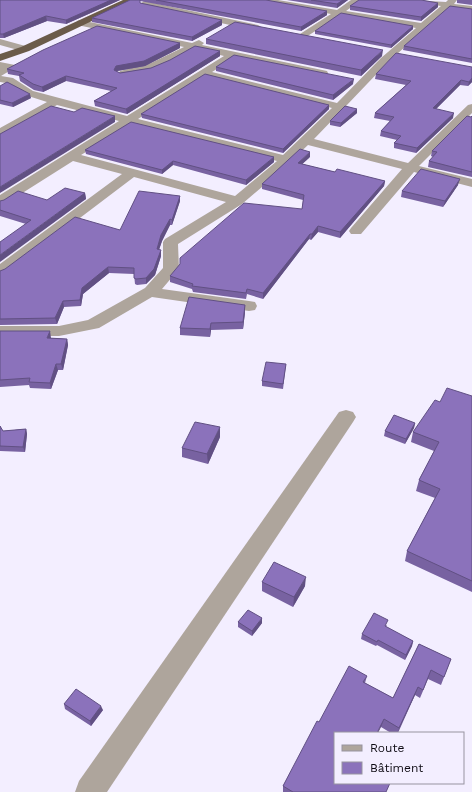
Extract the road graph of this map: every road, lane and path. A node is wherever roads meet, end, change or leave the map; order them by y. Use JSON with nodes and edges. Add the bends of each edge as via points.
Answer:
{"nodes":[{"id":1,"x":118,"y":0,"type":"edge"},
{"id":2,"x":132,"y":0,"type":"edge"},
{"id":3,"x":152,"y":0,"type":"edge"},
{"id":4,"x":263,"y":0,"type":"edge"},
{"id":5,"x":358,"y":0,"type":"edge"},
{"id":6,"x":416,"y":0,"type":"edge"},
{"id":7,"x":450,"y":3,"type":"edge"},
{"id":8,"x":472,"y":9,"type":"edge"},
{"id":9,"x":340,"y":13,"type":"junction"},
{"id":10,"x":80,"y":23,"type":"junction"},
{"id":11,"x":234,"y":23,"type":"junction"},
{"id":12,"x":421,"y":26,"type":"junction"},
{"id":13,"x":265,"y":29,"type":"edge"},
{"id":14,"x":221,"y":31,"type":"edge"},
{"id":15,"x":208,"y":38,"type":"edge"},
{"id":16,"x":318,"y":39,"type":"edge"},
{"id":17,"x":0,"y":42,"type":"edge"},
{"id":18,"x":195,"y":46,"type":"junction"},
{"id":19,"x":20,"y":47,"type":"junction"},
{"id":20,"x":379,"y":50,"type":"edge"},
{"id":21,"x":0,"y":53,"type":"edge"},
{"id":22,"x":233,"y":54,"type":"junction"},
{"id":23,"x":398,"y":54,"type":"junction"},
{"id":24,"x":0,"y":58,"type":"edge"},
{"id":25,"x":0,"y":65,"type":"edge"},
{"id":26,"x":0,"y":73,"type":"edge"},
{"id":27,"x":205,"y":73,"type":"junction"},
{"id":28,"x":121,"y":74,"type":"edge"},
{"id":29,"x":333,"y":75,"type":"edge"},
{"id":30,"x":348,"y":78,"type":"edge"},
{"id":31,"x":0,"y":79,"type":"edge"},
{"id":32,"x":364,"y":81,"type":"junction"},
{"id":33,"x":56,"y":101,"type":"junction"},
{"id":34,"x":340,"y":107,"type":"junction"},
{"id":35,"x":472,"y":107,"type":"edge"},
{"id":36,"x":130,"y":119,"type":"junction"},
{"id":37,"x":0,"y":133,"type":"edge"},
{"id":38,"x":307,"y":141,"type":"junction"},
{"id":39,"x":70,"y":156,"type":"junction"},
{"id":40,"x":286,"y":160,"type":"junction"},
{"id":41,"x":410,"y":167,"type":"junction"},
{"id":42,"x":133,"y":172,"type":"junction"},
{"id":43,"x":472,"y":183,"type":"edge"},
{"id":44,"x":0,"y":201,"type":"edge"},
{"id":45,"x":237,"y":201,"type":"junction"},
{"id":46,"x":356,"y":231,"type":"dead end"},
{"id":47,"x":0,"y":271,"type":"edge"},
{"id":48,"x":150,"y":292,"type":"junction"},
{"id":49,"x":249,"y":306,"type":"dead end"},
{"id":50,"x":0,"y":331,"type":"edge"},
{"id":51,"x":346,"y":417,"type":"dead end"},
{"id":52,"x":90,"y":792,"type":"edge"}],
"edges":[{"from":1,"to":19,"type":"highway"},
{"from":2,"to":10,"type":"highway"},
{"from":3,"to":11,"type":"street","via":[[144,4]]},
{"from":4,"to":9,"type":"street"},
{"from":5,"to":9,"type":"street"},
{"from":6,"to":7,"type":"street"},
{"from":7,"to":8,"type":"street"},
{"from":7,"to":12,"type":"street"},
{"from":9,"to":12,"type":"street"},
{"from":9,"to":16,"type":"street","via":[[299,35]]},
{"from":10,"to":18,"type":"street"},
{"from":10,"to":19,"type":"highway"},
{"from":11,"to":13,"type":"street"},
{"from":11,"to":14,"type":"street"},
{"from":12,"to":23,"type":"street"},
{"from":15,"to":18,"type":"street"},
{"from":17,"to":19,"type":"street"},
{"from":18,"to":22,"type":"street"},
{"from":18,"to":28,"type":"street","via":[[147,70]]},
{"from":19,"to":21,"type":"highway"},
{"from":19,"to":24,"type":"highway"},
{"from":20,"to":23,"type":"street"},
{"from":22,"to":27,"type":"street"},
{"from":22,"to":29,"type":"street"},
{"from":23,"to":32,"type":"street"},
{"from":25,"to":26,"type":"street","via":[[11,67]]},
{"from":27,"to":34,"type":"street"},
{"from":27,"to":36,"type":"street"},
{"from":30,"to":32,"type":"street"},
{"from":31,"to":33,"type":"street","via":[[9,80],[29,93]]},
{"from":32,"to":34,"type":"street"},
{"from":33,"to":36,"type":"street"},
{"from":33,"to":37,"type":"street"},
{"from":34,"to":38,"type":"street"},
{"from":35,"to":41,"type":"street"},
{"from":36,"to":39,"type":"street"},
{"from":36,"to":40,"type":"street"},
{"from":38,"to":40,"type":"street"},
{"from":38,"to":41,"type":"street"},
{"from":39,"to":42,"type":"street"},
{"from":39,"to":44,"type":"street"},
{"from":40,"to":45,"type":"street"},
{"from":41,"to":43,"type":"street"},
{"from":41,"to":46,"type":"street"},
{"from":42,"to":45,"type":"street"},
{"from":42,"to":47,"type":"street"},
{"from":45,"to":48,"type":"street","via":[[170,242],[171,269]]},
{"from":48,"to":49,"type":"street"},
{"from":48,"to":50,"type":"street","via":[[93,324],[59,331]]},
{"from":51,"to":52,"type":"street"}]}
